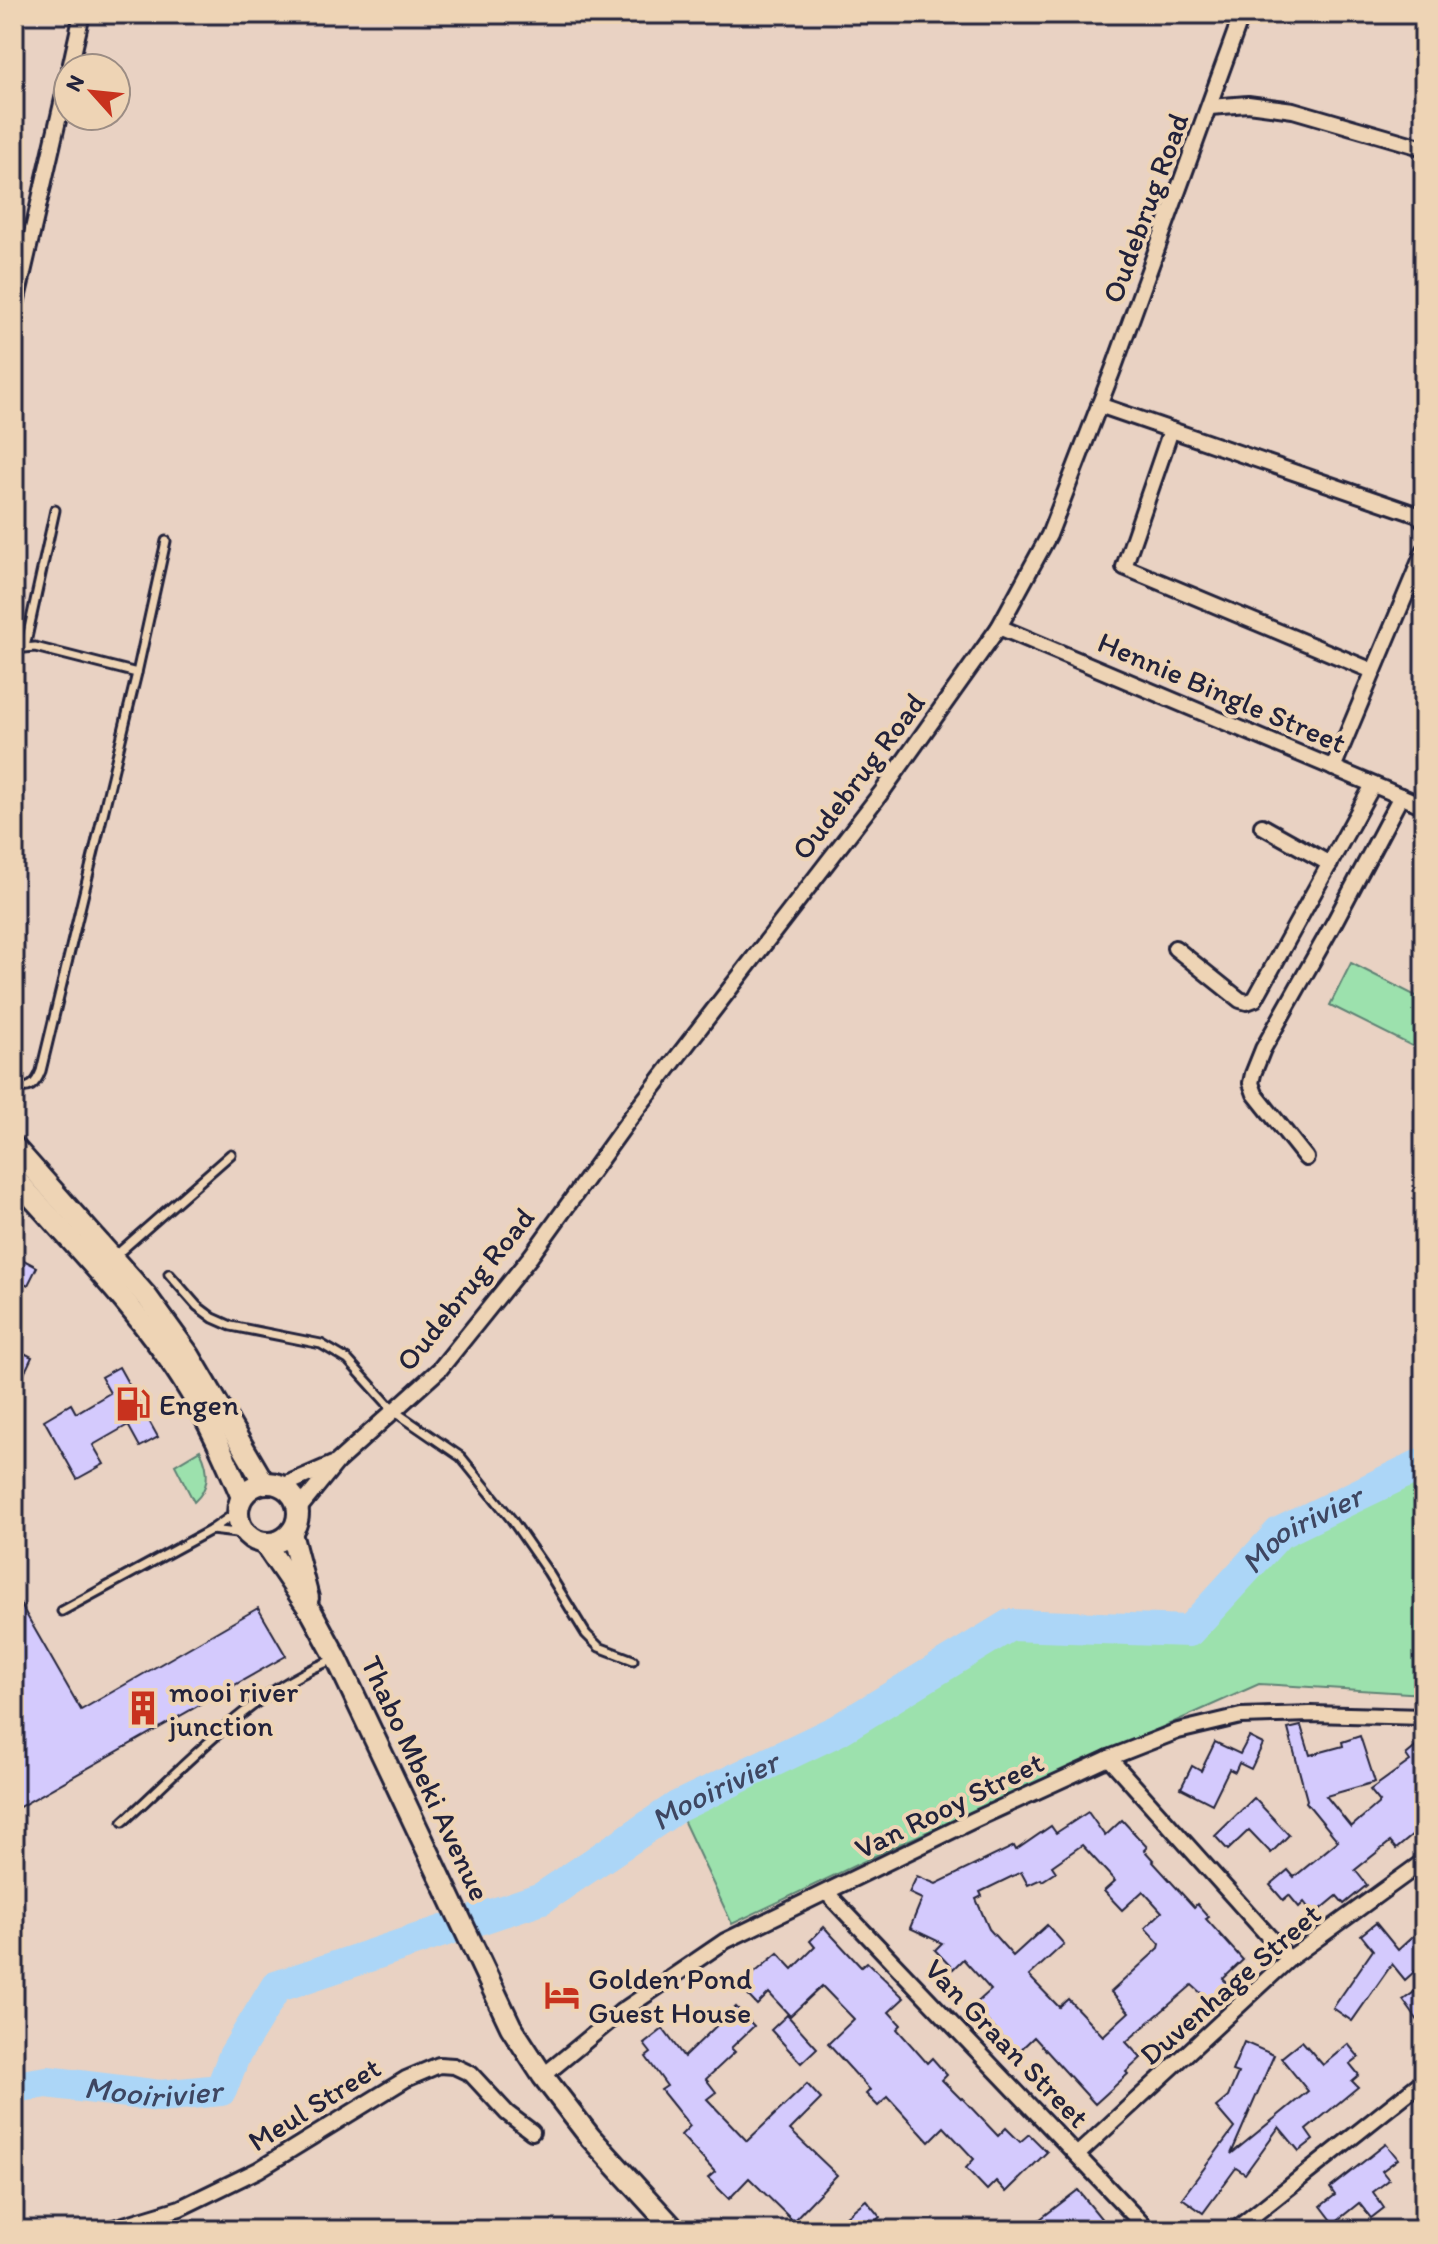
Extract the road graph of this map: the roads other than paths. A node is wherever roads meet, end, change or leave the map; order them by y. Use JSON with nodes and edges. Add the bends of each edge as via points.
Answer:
{"nodes":[{"id":1,"x":82,"y":14,"type":"edge"},
{"id":2,"x":1242,"y":14,"type":"edge"},
{"id":3,"x":74,"y":52,"type":"edge"},
{"id":4,"x":1210,"y":107,"type":"junction"},
{"id":5,"x":55,"y":132,"type":"edge"},
{"id":6,"x":1424,"y":148,"type":"edge"},
{"id":7,"x":14,"y":312,"type":"edge"},
{"id":8,"x":1099,"y":405,"type":"junction"},
{"id":9,"x":1171,"y":430,"type":"junction"},
{"id":10,"x":55,"y":510,"type":"dead end"},
{"id":11,"x":1424,"y":521,"type":"edge"},
{"id":12,"x":166,"y":541,"type":"dead end"},
{"id":13,"x":1424,"y":551,"type":"edge"},
{"id":14,"x":999,"y":627,"type":"junction"},
{"id":15,"x":25,"y":647,"type":"junction"},
{"id":16,"x":14,"y":649,"type":"edge"},
{"id":17,"x":1373,"y":671,"type":"junction"},
{"id":18,"x":137,"y":673,"type":"junction"},
{"id":19,"x":1333,"y":768,"type":"junction"},
{"id":20,"x":1373,"y":785,"type":"junction"},
{"id":21,"x":1401,"y":796,"type":"junction"},
{"id":22,"x":1424,"y":806,"type":"edge"},
{"id":23,"x":1262,"y":826,"type":"dead end"},
{"id":24,"x":1330,"y":864,"type":"junction"},
{"id":25,"x":1175,"y":948,"type":"dead end"},
{"id":26,"x":14,"y":1085,"type":"edge"},
{"id":27,"x":14,"y":1147,"type":"edge"},
{"id":28,"x":231,"y":1154,"type":"dead end"},
{"id":29,"x":1306,"y":1158,"type":"dead end"},
{"id":30,"x":14,"y":1177,"type":"edge"},
{"id":31,"x":114,"y":1257,"type":"junction"},
{"id":32,"x":169,"y":1274,"type":"dead end"},
{"id":33,"x":394,"y":1411,"type":"junction"},
{"id":34,"x":337,"y":1462,"type":"junction"},
{"id":35,"x":273,"y":1484,"type":"junction"},
{"id":36,"x":240,"y":1505,"type":"junction"},
{"id":37,"x":298,"y":1510,"type":"junction"},
{"id":38,"x":211,"y":1530,"type":"junction"},
{"id":39,"x":291,"y":1533,"type":"junction"},
{"id":40,"x":245,"y":1534,"type":"junction"},
{"id":41,"x":265,"y":1544,"type":"junction"},
{"id":42,"x":62,"y":1611,"type":"dead end"},
{"id":43,"x":312,"y":1613,"type":"junction"},
{"id":44,"x":337,"y":1659,"type":"junction"},
{"id":45,"x":633,"y":1660,"type":"dead end"},
{"id":46,"x":1424,"y":1717,"type":"edge"},
{"id":47,"x":1109,"y":1758,"type":"junction"},
{"id":48,"x":123,"y":1822,"type":"dead end"},
{"id":49,"x":1424,"y":1861,"type":"edge"},
{"id":50,"x":827,"y":1893,"type":"junction"},
{"id":51,"x":1289,"y":1959,"type":"junction"},
{"id":52,"x":543,"y":2076,"type":"junction"},
{"id":53,"x":1424,"y":2080,"type":"edge"},
{"id":54,"x":532,"y":2132,"type":"dead end"},
{"id":55,"x":1077,"y":2155,"type":"junction"},
{"id":56,"x":107,"y":2230,"type":"edge"},
{"id":57,"x":675,"y":2230,"type":"edge"},
{"id":58,"x":1148,"y":2230,"type":"edge"},
{"id":59,"x":1235,"y":2230,"type":"edge"}],
"edges":[{"from":1,"to":3,"type":"street"},
{"from":2,"to":4,"type":"street","name":"Oudebrug Road"},
{"from":4,"to":6,"type":"street","via":[[1248,104],[1293,110]]},
{"from":4,"to":8,"type":"street","name":"Oudebrug Road"},
{"from":5,"to":7,"type":"street"},
{"from":8,"to":9,"type":"street"},
{"from":8,"to":14,"type":"street","name":"Oudebrug Road","via":[[1049,535]]},
{"from":9,"to":11,"type":"street"},
{"from":9,"to":17,"type":"street","via":[[1124,567]]},
{"from":10,"to":15,"type":"lane"},
{"from":12,"to":18,"type":"lane"},
{"from":13,"to":17,"type":"street"},
{"from":14,"to":19,"type":"street","name":"Hennie Bingle Street"},
{"from":14,"to":33,"type":"street","name":"Oudebrug Road","via":[[884,789],[631,1117],[531,1256],[440,1369]]},
{"from":15,"to":16,"type":"lane"},
{"from":15,"to":18,"type":"lane"},
{"from":17,"to":19,"type":"street"},
{"from":18,"to":26,"type":"lane","via":[[41,1071],[31,1087]]},
{"from":19,"to":20,"type":"street","name":"Hennie Bingle Street"},
{"from":20,"to":21,"type":"street","name":"Hennie Bingle Street"},
{"from":20,"to":24,"type":"street"},
{"from":21,"to":22,"type":"street","name":"Hennie Bingle Street"},
{"from":21,"to":29,"type":"street","via":[[1253,1074],[1255,1094]]},
{"from":23,"to":24,"type":"street"},
{"from":24,"to":25,"type":"street","via":[[1255,999],[1240,1000]]},
{"from":27,"to":31,"type":"main road"},
{"from":28,"to":31,"type":"lane"},
{"from":30,"to":36,"type":"main road","via":[[154,1338],[214,1433]]},
{"from":31,"to":35,"type":"main road","via":[[189,1355]]},
{"from":32,"to":33,"type":"lane","via":[[213,1318],[321,1344],[340,1355]]},
{"from":33,"to":34,"type":"street","name":"Oudebrug Road"},
{"from":33,"to":45,"type":"lane","via":[[461,1457],[521,1533],[586,1634],[599,1647]]},
{"from":34,"to":35,"type":"street","name":"Oudebrug Road"},
{"from":34,"to":37,"type":"street","name":"Oudebrug Road"},
{"from":35,"to":36,"type":"main road","via":[[251,1487]]},
{"from":35,"to":37,"type":"main road","via":[[293,1496]]},
{"from":36,"to":38,"type":"lane"},
{"from":36,"to":40,"type":"main road","via":[[238,1520]]},
{"from":37,"to":39,"type":"main road"},
{"from":38,"to":40,"type":"lane"},
{"from":38,"to":42,"type":"lane"},
{"from":39,"to":41,"type":"main road","via":[[280,1542]]},
{"from":39,"to":43,"type":"main road","name":"Thabo Mbeki Avenue"},
{"from":40,"to":41,"type":"main road"},
{"from":41,"to":43,"type":"main road","name":"Thabo Mbeki Avenue"},
{"from":43,"to":44,"type":"main road","name":"Thabo Mbeki Avenue"},
{"from":44,"to":48,"type":"lane","via":[[286,1683],[231,1724]]},
{"from":44,"to":52,"type":"main road","name":"Thabo Mbeki Avenue","via":[[511,2027]]},
{"from":46,"to":47,"type":"street","name":"Van Rooy Street","via":[[1241,1716],[1178,1731]]},
{"from":47,"to":50,"type":"street","name":"Van Rooy Street"},
{"from":47,"to":51,"type":"street"},
{"from":49,"to":51,"type":"street","name":"Duvenhage Street"},
{"from":50,"to":52,"type":"street","name":"Van Rooy Street","via":[[713,1949],[622,2011]]},
{"from":50,"to":55,"type":"street","name":"Van Graan Street"},
{"from":51,"to":55,"type":"street","name":"Duvenhage Street"},
{"from":52,"to":57,"type":"main road","name":"Thabo Mbeki Avenue","via":[[590,2137]]},
{"from":53,"to":59,"type":"street"},
{"from":54,"to":56,"type":"street","name":"Meul Street","via":[[471,2074],[439,2065],[406,2079],[258,2170],[180,2208]]},
{"from":55,"to":58,"type":"street","name":"Van Graan Street"}]}
